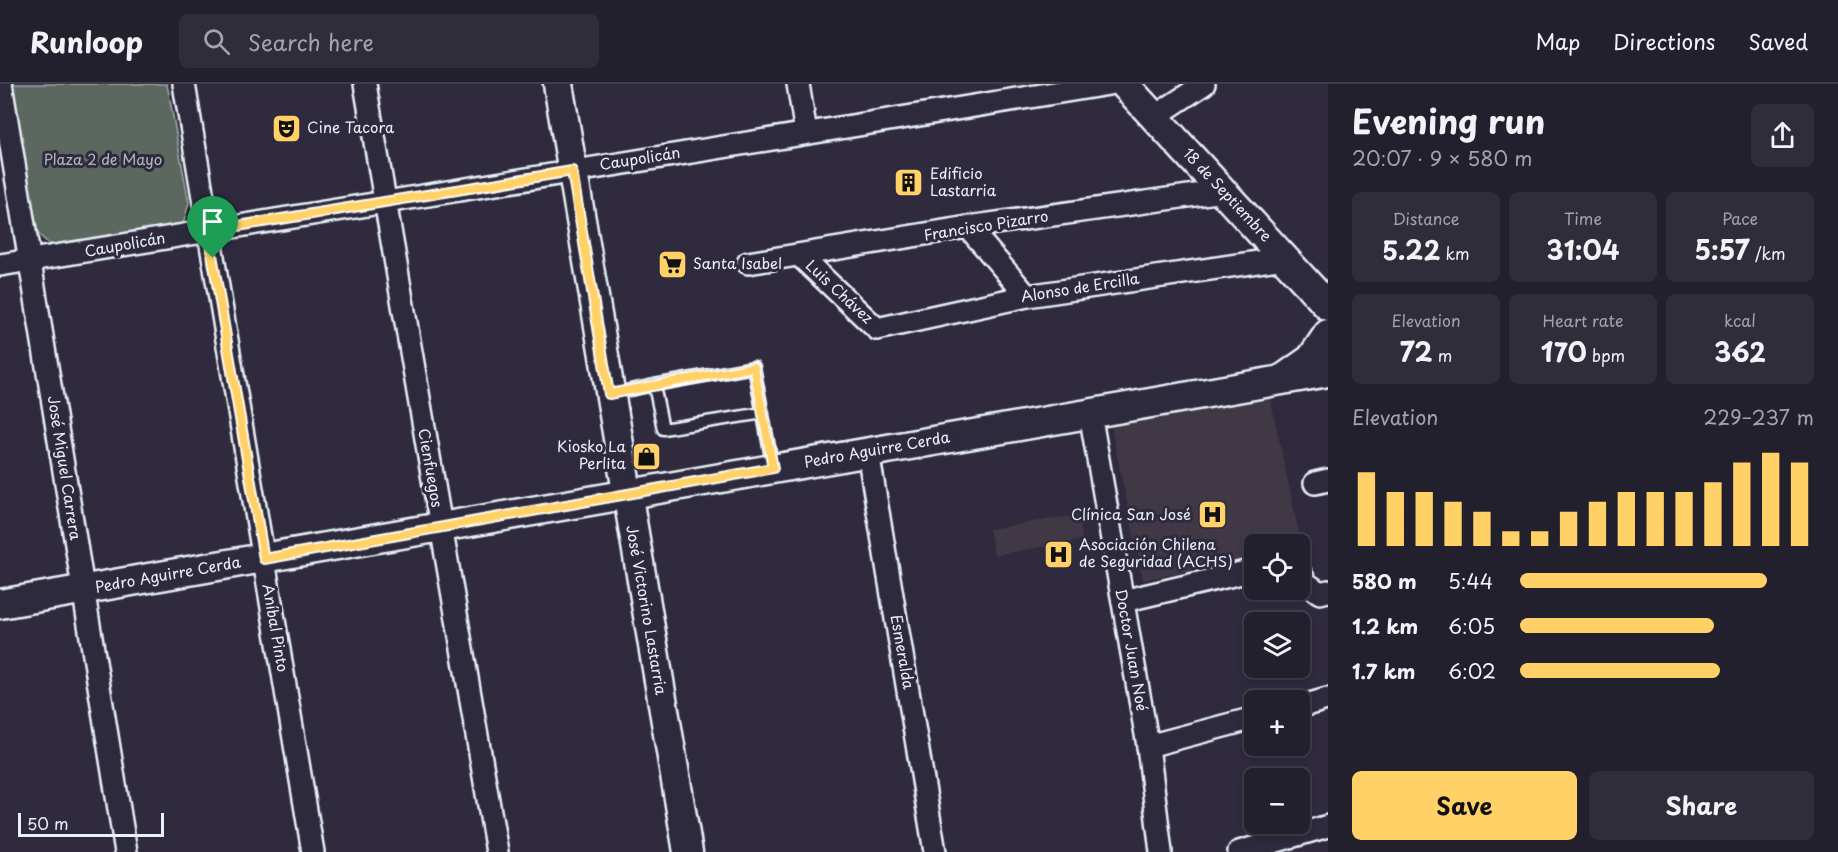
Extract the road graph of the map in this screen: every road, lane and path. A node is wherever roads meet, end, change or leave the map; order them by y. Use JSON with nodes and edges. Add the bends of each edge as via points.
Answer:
{"nodes":[{"id":1,"x":1,"y":84,"type":"edge"},
{"id":2,"x":184,"y":84,"type":"edge"},
{"id":3,"x":365,"y":84,"type":"edge"},
{"id":4,"x":558,"y":84,"type":"edge"},
{"id":5,"x":798,"y":84,"type":"edge"},
{"id":6,"x":1053,"y":84,"type":"edge"},
{"id":7,"x":1109,"y":84,"type":"edge"},
{"id":8,"x":1124,"y":84,"type":"edge"},
{"id":9,"x":1204,"y":84,"type":"edge"},
{"id":10,"x":1032,"y":96,"type":"junction"},
{"id":11,"x":1154,"y":117,"type":"junction"},
{"id":12,"x":806,"y":133,"type":"junction"},
{"id":13,"x":572,"y":171,"type":"junction"},
{"id":14,"x":1224,"y":191,"type":"junction"},
{"id":15,"x":384,"y":202,"type":"junction"},
{"id":16,"x":968,"y":228,"type":"junction"},
{"id":17,"x":208,"y":231,"type":"junction"},
{"id":18,"x":800,"y":256,"type":"junction"},
{"id":19,"x":1285,"y":258,"type":"junction"},
{"id":20,"x":32,"y":260,"type":"junction"},
{"id":21,"x":748,"y":263,"type":"dead end"},
{"id":22,"x":0,"y":266,"type":"edge"},
{"id":23,"x":1027,"y":296,"type":"junction"},
{"id":24,"x":1328,"y":306,"type":"edge"},
{"id":25,"x":877,"y":329,"type":"joint"},
{"id":26,"x":1328,"y":334,"type":"edge"},
{"id":27,"x":1328,"y":372,"type":"edge"},
{"id":28,"x":1281,"y":379,"type":"junction"},
{"id":29,"x":654,"y":385,"type":"junction"},
{"id":30,"x":609,"y":394,"type":"junction"},
{"id":31,"x":763,"y":413,"type":"junction"},
{"id":32,"x":1090,"y":413,"type":"junction"},
{"id":33,"x":868,"y":452,"type":"junction"},
{"id":34,"x":773,"y":468,"type":"junction"},
{"id":35,"x":627,"y":495,"type":"junction"},
{"id":36,"x":441,"y":528,"type":"junction"},
{"id":37,"x":264,"y":559,"type":"junction"},
{"id":38,"x":1244,"y":572,"type":"edge"},
{"id":39,"x":1310,"y":586,"type":"edge"},
{"id":40,"x":82,"y":590,"type":"junction"},
{"id":41,"x":1328,"y":591,"type":"edge"},
{"id":42,"x":1123,"y":601,"type":"junction"},
{"id":43,"x":0,"y":604,"type":"edge"},
{"id":44,"x":1327,"y":699,"type":"edge"},
{"id":45,"x":1310,"y":704,"type":"edge"},
{"id":46,"x":1244,"y":721,"type":"edge"},
{"id":47,"x":1148,"y":746,"type":"junction"},
{"id":48,"x":1328,"y":826,"type":"edge"},
{"id":49,"x":126,"y":852,"type":"edge"},
{"id":50,"x":313,"y":852,"type":"edge"},
{"id":51,"x":497,"y":852,"type":"edge"},
{"id":52,"x":688,"y":852,"type":"edge"},
{"id":53,"x":935,"y":852,"type":"edge"},
{"id":54,"x":1161,"y":852,"type":"edge"},
{"id":55,"x":1239,"y":852,"type":"edge"}],
"edges":[{"from":1,"to":20,"type":"street","name":"José Miguel Carrera"},
{"from":2,"to":17,"type":"street","name":"Aníbal Pinto"},
{"from":3,"to":15,"type":"street","name":"Cienfuegos"},
{"from":4,"to":13,"type":"main road","name":"José Victorino Lastarria"},
{"from":5,"to":12,"type":"street"},
{"from":6,"to":10,"type":"street","name":"Caupolicán"},
{"from":7,"to":10,"type":"street","name":"Caupolicán"},
{"from":8,"to":11,"type":"main road","name":"18 de Septiembre"},
{"from":9,"to":11,"type":"street"},
{"from":10,"to":12,"type":"street","name":"Caupolicán"},
{"from":11,"to":14,"type":"main road","name":"18 de Septiembre"},
{"from":12,"to":13,"type":"street","name":"Caupolicán"},
{"from":13,"to":15,"type":"street","name":"Caupolicán"},
{"from":13,"to":30,"type":"main road","name":"José Victorino Lastarria"},
{"from":14,"to":16,"type":"street","name":"Francisco Pizarro"},
{"from":14,"to":19,"type":"main road","name":"18 de Septiembre"},
{"from":15,"to":17,"type":"street","name":"Caupolicán"},
{"from":15,"to":36,"type":"street","name":"Cienfuegos"},
{"from":16,"to":18,"type":"street","name":"Francisco Pizarro"},
{"from":16,"to":23,"type":"street"},
{"from":17,"to":20,"type":"street","name":"Caupolicán"},
{"from":17,"to":37,"type":"street","name":"Aníbal Pinto"},
{"from":18,"to":21,"type":"street","name":"Francisco Pizarro"},
{"from":18,"to":25,"type":"street","name":"Luis Chávez"},
{"from":19,"to":23,"type":"street","name":"Alonso de Ercilla"},
{"from":19,"to":24,"type":"main road","name":"18 de Septiembre"},
{"from":20,"to":22,"type":"street","name":"Caupolicán"},
{"from":20,"to":40,"type":"street","name":"José Miguel Carrera"},
{"from":23,"to":25,"type":"street","name":"Alonso de Ercilla"},
{"from":26,"to":28,"type":"main road","via":[[1311,359]]},
{"from":27,"to":28,"type":"main road","name":"Pedro Aguirre Cerda"},
{"from":28,"to":32,"type":"main road","name":"Pedro Aguirre Cerda"},
{"from":29,"to":30,"type":"lane"},
{"from":29,"to":31,"type":"lane","via":[[663,429]]},
{"from":29,"to":31,"type":"lane","via":[[754,367]]},
{"from":30,"to":35,"type":"main road","name":"José Victorino Lastarria"},
{"from":31,"to":34,"type":"lane"},
{"from":32,"to":33,"type":"main road","name":"Pedro Aguirre Cerda"},
{"from":32,"to":42,"type":"street","name":"Doctor Juan Noé"},
{"from":33,"to":34,"type":"main road","name":"Pedro Aguirre Cerda"},
{"from":33,"to":53,"type":"street","name":"Esmeralda"},
{"from":34,"to":35,"type":"main road","name":"Pedro Aguirre Cerda"},
{"from":35,"to":36,"type":"main road","name":"Pedro Aguirre Cerda"},
{"from":35,"to":52,"type":"main road","name":"José Victorino Lastarria"},
{"from":36,"to":37,"type":"main road","name":"Pedro Aguirre Cerda"},
{"from":36,"to":51,"type":"street","name":"Cienfuegos"},
{"from":37,"to":40,"type":"main road","name":"Pedro Aguirre Cerda"},
{"from":37,"to":50,"type":"street","name":"Aníbal Pinto"},
{"from":38,"to":42,"type":"street"},
{"from":39,"to":41,"type":"street","via":[[1320,593]]},
{"from":40,"to":43,"type":"main road","name":"Pedro Aguirre Cerda"},
{"from":40,"to":49,"type":"street","name":"José Miguel Carrera"},
{"from":42,"to":47,"type":"street","name":"Doctor Juan Noé"},
{"from":44,"to":45,"type":"street"},
{"from":46,"to":47,"type":"street"},
{"from":47,"to":54,"type":"street","name":"Doctor Juan Noé"},
{"from":48,"to":55,"type":"street"}]}
